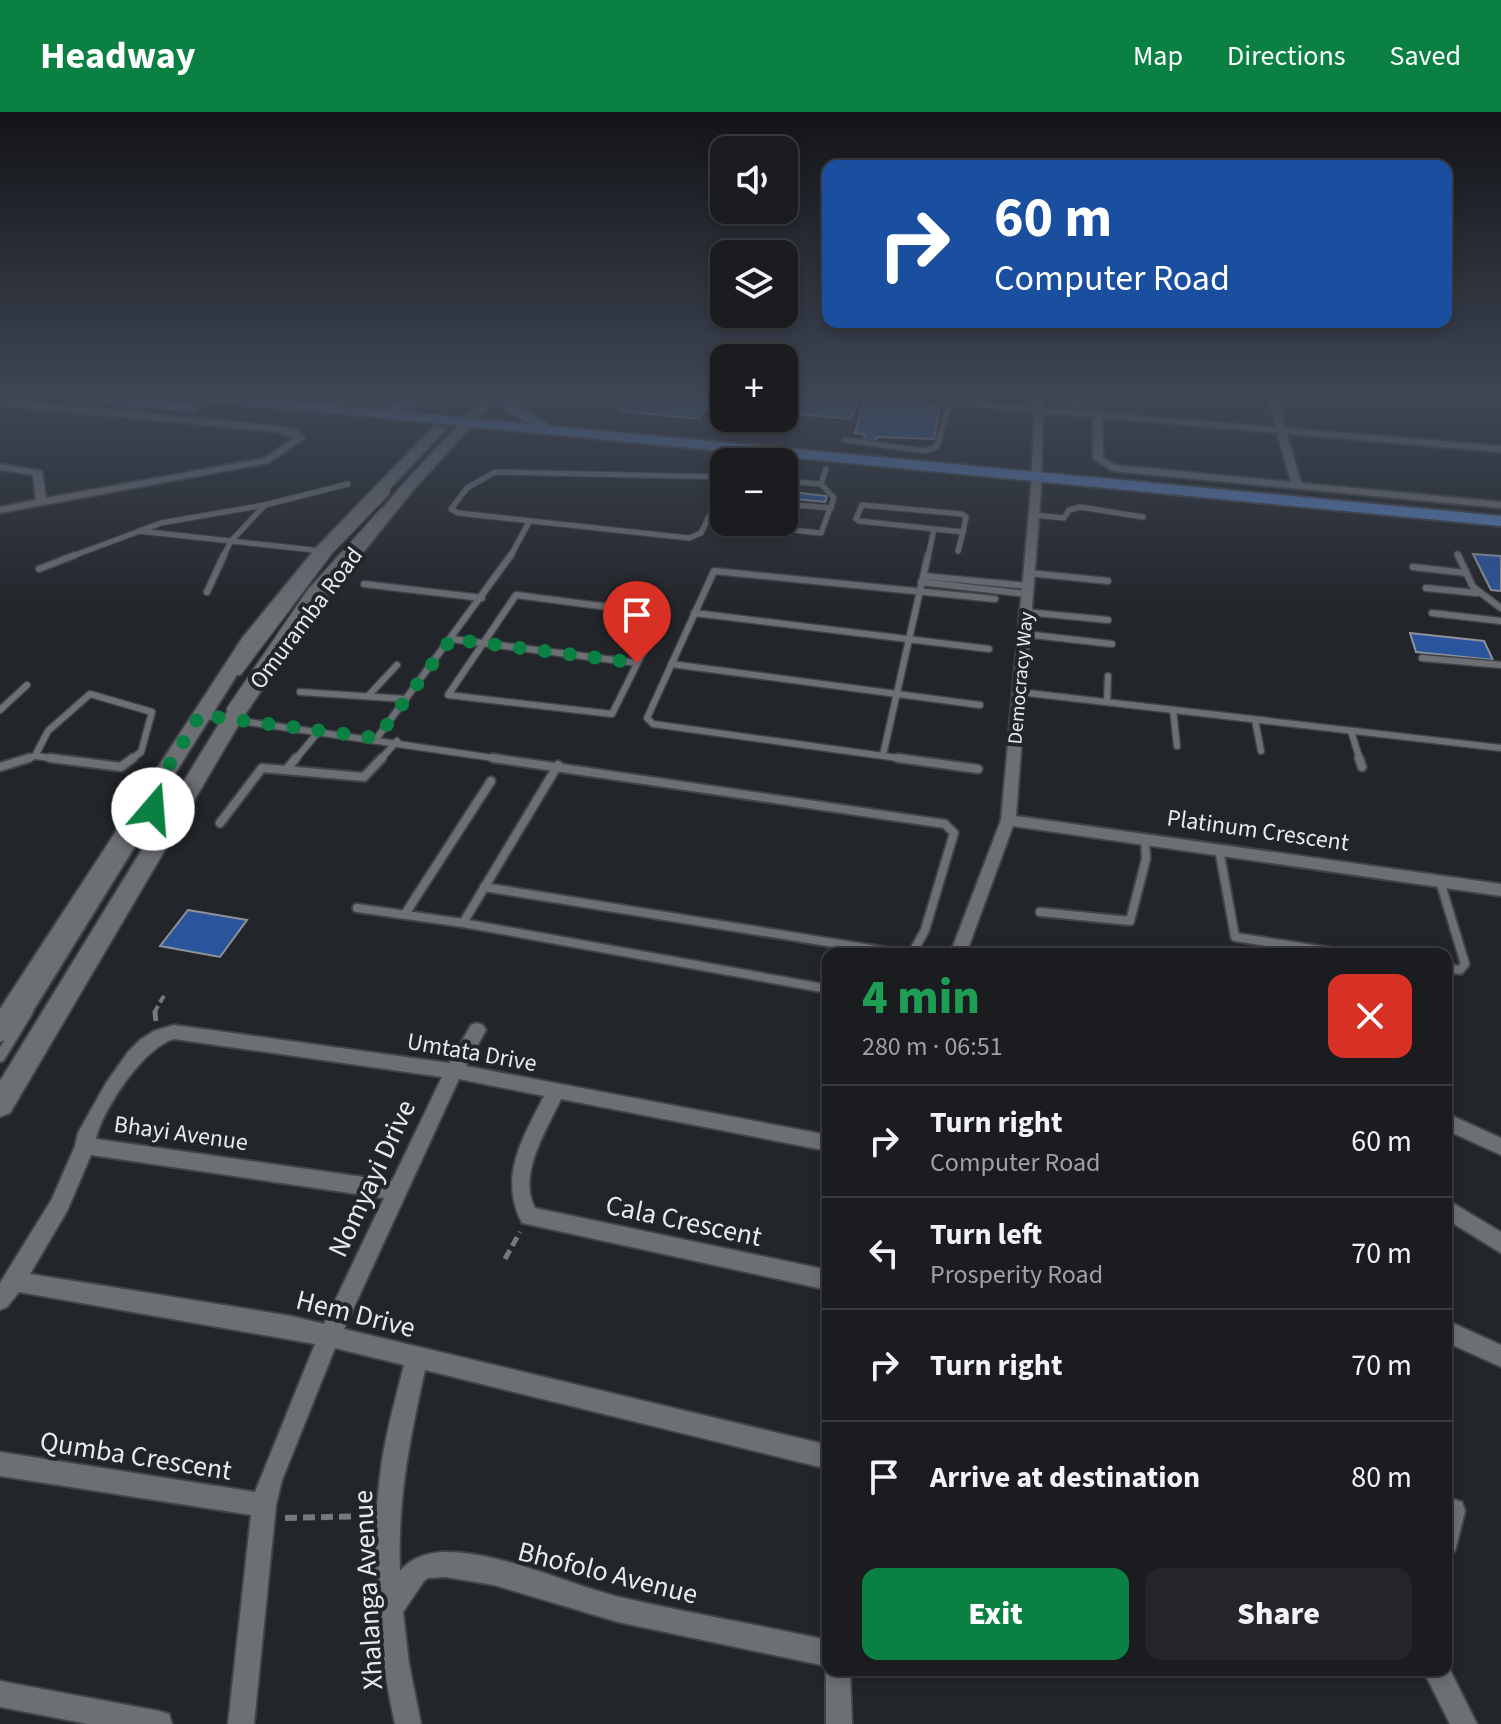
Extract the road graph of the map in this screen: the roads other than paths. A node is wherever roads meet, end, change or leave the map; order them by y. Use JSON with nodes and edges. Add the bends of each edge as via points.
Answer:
{"nodes":[{"id":1,"x":14,"y":469,"type":"edge"},
{"id":2,"x":218,"y":469,"type":"edge"},
{"id":3,"x":402,"y":469,"type":"edge"},
{"id":4,"x":421,"y":469,"type":"edge"},
{"id":5,"x":799,"y":469,"type":"edge"},
{"id":6,"x":901,"y":469,"type":"edge"},
{"id":7,"x":1037,"y":469,"type":"edge"},
{"id":8,"x":1137,"y":469,"type":"edge"},
{"id":9,"x":1292,"y":469,"type":"edge"},
{"id":10,"x":823,"y":476,"type":"junction"},
{"id":11,"x":710,"y":477,"type":"edge"},
{"id":12,"x":798,"y":479,"type":"edge"},
{"id":13,"x":388,"y":481,"type":"junction"},
{"id":14,"x":348,"y":484,"type":"dead end"},
{"id":15,"x":1036,"y":484,"type":"junction"},
{"id":16,"x":1297,"y":486,"type":"junction"},
{"id":17,"x":41,"y":502,"type":"junction"},
{"id":18,"x":265,"y":505,"type":"junction"},
{"id":19,"x":798,"y":505,"type":"edge"},
{"id":20,"x":1501,"y":505,"type":"edge"},
{"id":21,"x":831,"y":508,"type":"junction"},
{"id":22,"x":0,"y":510,"type":"edge"},
{"id":23,"x":710,"y":515,"type":"edge"},
{"id":24,"x":1034,"y":515,"type":"junction"},
{"id":25,"x":1143,"y":517,"type":"dead end"},
{"id":26,"x":1501,"y":521,"type":"edge"},
{"id":27,"x":529,"y":522,"type":"junction"},
{"id":28,"x":934,"y":529,"type":"junction"},
{"id":29,"x":134,"y":530,"type":"junction"},
{"id":30,"x":798,"y":531,"type":"edge"},
{"id":31,"x":963,"y":532,"type":"junction"},
{"id":32,"x":1501,"y":534,"type":"edge"},
{"id":33,"x":231,"y":541,"type":"junction"},
{"id":34,"x":322,"y":551,"type":"junction"},
{"id":35,"x":958,"y":551,"type":"dead end"},
{"id":36,"x":1457,"y":554,"type":"dead end"},
{"id":37,"x":1413,"y":567,"type":"dead end"},
{"id":38,"x":39,"y":569,"type":"dead end"},
{"id":39,"x":1466,"y":573,"type":"junction"},
{"id":40,"x":922,"y":579,"type":"junction"},
{"id":41,"x":1108,"y":581,"type":"dead end"},
{"id":42,"x":364,"y":584,"type":"dead end"},
{"id":43,"x":1028,"y":584,"type":"junction"},
{"id":44,"x":1426,"y":588,"type":"dead end"},
{"id":45,"x":919,"y":591,"type":"junction"},
{"id":46,"x":207,"y":592,"type":"dead end"},
{"id":47,"x":1478,"y":593,"type":"junction"},
{"id":48,"x":482,"y":598,"type":"junction"},
{"id":49,"x":995,"y":599,"type":"dead end"},
{"id":50,"x":1500,"y":606,"type":"edge"},
{"id":51,"x":1026,"y":612,"type":"junction"},
{"id":52,"x":694,"y":613,"type":"junction"},
{"id":53,"x":1432,"y":613,"type":"dead end"},
{"id":54,"x":1108,"y":620,"type":"dead end"},
{"id":55,"x":1501,"y":621,"type":"edge"},
{"id":56,"x":1024,"y":634,"type":"junction"},
{"id":57,"x":451,"y":639,"type":"junction"},
{"id":58,"x":909,"y":639,"type":"junction"},
{"id":59,"x":482,"y":643,"type":"junction"},
{"id":60,"x":1112,"y":644,"type":"dead end"},
{"id":61,"x":989,"y":649,"type":"dead end"},
{"id":62,"x":1422,"y":658,"type":"dead end"},
{"id":63,"x":637,"y":663,"type":"junction"},
{"id":64,"x":671,"y":664,"type":"junction"},
{"id":65,"x":397,"y":665,"type":"dead end"},
{"id":66,"x":1501,"y":665,"type":"edge"},
{"id":67,"x":1108,"y":676,"type":"dead end"},
{"id":68,"x":27,"y":685,"type":"dead end"},
{"id":69,"x":300,"y":692,"type":"dead end"},
{"id":70,"x":1019,"y":692,"type":"junction"},
{"id":71,"x":897,"y":694,"type":"junction"},
{"id":72,"x":368,"y":696,"type":"junction"},
{"id":73,"x":406,"y":699,"type":"junction"},
{"id":74,"x":1107,"y":702,"type":"junction"},
{"id":75,"x":980,"y":705,"type":"dead end"},
{"id":76,"x":0,"y":710,"type":"edge"},
{"id":77,"x":1173,"y":710,"type":"junction"},
{"id":78,"x":202,"y":712,"type":"junction"},
{"id":79,"x":228,"y":718,"type":"junction"},
{"id":80,"x":1255,"y":720,"type":"junction"},
{"id":81,"x":319,"y":731,"type":"junction"},
{"id":82,"x":1351,"y":731,"type":"junction"},
{"id":83,"x":377,"y":738,"type":"junction"},
{"id":84,"x":397,"y":741,"type":"junction"},
{"id":85,"x":1177,"y":746,"type":"dead end"},
{"id":86,"x":1501,"y":748,"type":"edge"},
{"id":87,"x":1261,"y":751,"type":"dead end"},
{"id":88,"x":883,"y":755,"type":"junction"},
{"id":89,"x":35,"y":756,"type":"junction"},
{"id":90,"x":558,"y":765,"type":"junction"},
{"id":91,"x":0,"y":767,"type":"edge"},
{"id":92,"x":1362,"y":767,"type":"dead end"},
{"id":93,"x":288,"y":768,"type":"junction"},
{"id":94,"x":978,"y":769,"type":"dead end"},
{"id":95,"x":491,"y":781,"type":"dead end"},
{"id":96,"x":153,"y":791,"type":"junction"},
{"id":97,"x":1008,"y":820,"type":"junction"},
{"id":98,"x":220,"y":823,"type":"dead end"},
{"id":99,"x":1145,"y":839,"type":"junction"},
{"id":100,"x":1219,"y":849,"type":"junction"},
{"id":101,"x":1440,"y":881,"type":"junction"},
{"id":102,"x":484,"y":887,"type":"junction"},
{"id":103,"x":1501,"y":890,"type":"edge"},
{"id":104,"x":357,"y":908,"type":"dead end"},
{"id":105,"x":1040,"y":912,"type":"dead end"},
{"id":106,"x":405,"y":914,"type":"junction"},
{"id":107,"x":463,"y":923,"type":"junction"},
{"id":108,"x":865,"y":948,"type":"edge"},
{"id":109,"x":915,"y":948,"type":"edge"},
{"id":110,"x":960,"y":948,"type":"edge"},
{"id":111,"x":1307,"y":948,"type":"edge"},
{"id":112,"x":1452,"y":969,"type":"edge"},
{"id":113,"x":822,"y":988,"type":"edge"},
{"id":114,"x":477,"y":1030,"type":"dead end"},
{"id":115,"x":0,"y":1031,"type":"edge"},
{"id":116,"x":155,"y":1037,"type":"joint"},
{"id":117,"x":0,"y":1057,"type":"edge"},
{"id":118,"x":454,"y":1071,"type":"junction"},
{"id":119,"x":0,"y":1086,"type":"edge"},
{"id":120,"x":555,"y":1092,"type":"junction"},
{"id":121,"x":0,"y":1105,"type":"edge"},
{"id":122,"x":1452,"y":1124,"type":"edge"},
{"id":123,"x":822,"y":1142,"type":"edge"},
{"id":124,"x":85,"y":1146,"type":"junction"},
{"id":125,"x":1501,"y":1147,"type":"edge"},
{"id":126,"x":399,"y":1191,"type":"junction"},
{"id":127,"x":1452,"y":1212,"type":"edge"},
{"id":128,"x":1501,"y":1243,"type":"edge"},
{"id":129,"x":822,"y":1279,"type":"edge"},
{"id":130,"x":14,"y":1281,"type":"junction"},
{"id":131,"x":0,"y":1300,"type":"edge"},
{"id":132,"x":1452,"y":1334,"type":"edge"},
{"id":133,"x":329,"y":1337,"type":"junction"},
{"id":134,"x":1501,"y":1356,"type":"edge"},
{"id":135,"x":416,"y":1360,"type":"junction"},
{"id":136,"x":822,"y":1456,"type":"edge"},
{"id":137,"x":0,"y":1464,"type":"edge"},
{"id":138,"x":1453,"y":1511,"type":"dead end"},
{"id":139,"x":263,"y":1512,"type":"junction"},
{"id":140,"x":1452,"y":1515,"type":"edge"},
{"id":141,"x":392,"y":1606,"type":"junction"},
{"id":142,"x":822,"y":1652,"type":"edge"},
{"id":143,"x":837,"y":1676,"type":"edge"},
{"id":144,"x":1439,"y":1676,"type":"edge"},
{"id":145,"x":0,"y":1694,"type":"edge"},
{"id":146,"x":159,"y":1724,"type":"edge"},
{"id":147,"x":241,"y":1724,"type":"edge"},
{"id":148,"x":408,"y":1724,"type":"edge"},
{"id":149,"x":839,"y":1724,"type":"edge"},
{"id":150,"x":1464,"y":1724,"type":"edge"}],
"edges":[{"from":1,"to":17,"type":"street","via":[[38,473]]},
{"from":2,"to":17,"type":"street"},
{"from":3,"to":13,"type":"main road","name":"Omuramba Road"},
{"from":4,"to":79,"type":"main road","name":"Omuramba Road"},
{"from":5,"to":10,"type":"main road"},
{"from":6,"to":15,"type":"main road"},
{"from":7,"to":15,"type":"street","name":"Democracy Way"},
{"from":8,"to":16,"type":"street"},
{"from":9,"to":16,"type":"street"},
{"from":10,"to":12,"type":"lane"},
{"from":10,"to":15,"type":"main road"},
{"from":10,"to":21,"type":"lane","via":[[833,496]]},
{"from":11,"to":27,"type":"lane","via":[[495,472],[467,488],[451,506],[458,513]]},
{"from":13,"to":34,"type":"main road","name":"Omuramba Road"},
{"from":13,"to":78,"type":"lane","via":[[387,493],[258,643],[221,699]]},
{"from":14,"to":18,"type":"lane"},
{"from":15,"to":24,"type":"street","name":"Democracy Way"},
{"from":15,"to":26,"type":"main road"},
{"from":15,"to":32,"type":"main road"},
{"from":16,"to":20,"type":"street"},
{"from":17,"to":22,"type":"street"},
{"from":18,"to":29,"type":"lane"},
{"from":18,"to":33,"type":"lane"},
{"from":19,"to":21,"type":"lane"},
{"from":21,"to":30,"type":"lane","via":[[819,533]]},
{"from":23,"to":27,"type":"lane","via":[[693,537]]},
{"from":24,"to":25,"type":"lane","via":[[1064,518],[1080,507]]},
{"from":24,"to":43,"type":"street","name":"Democracy Way"},
{"from":27,"to":48,"type":"lane"},
{"from":28,"to":31,"type":"lane"},
{"from":28,"to":31,"type":"lane","via":[[856,519],[859,506],[866,505],[962,514]]},
{"from":28,"to":40,"type":"lane"},
{"from":29,"to":33,"type":"lane"},
{"from":29,"to":38,"type":"lane"},
{"from":31,"to":35,"type":"lane"},
{"from":33,"to":34,"type":"lane"},
{"from":33,"to":46,"type":"lane"},
{"from":34,"to":78,"type":"main road","name":"Omuramba Road","via":[[263,622]]},
{"from":36,"to":39,"type":"lane"},
{"from":37,"to":39,"type":"lane"},
{"from":39,"to":47,"type":"lane"},
{"from":40,"to":43,"type":"lane"},
{"from":40,"to":45,"type":"lane"},
{"from":41,"to":43,"type":"lane"},
{"from":42,"to":48,"type":"lane"},
{"from":43,"to":51,"type":"street","name":"Democracy Way"},
{"from":44,"to":47,"type":"lane"},
{"from":45,"to":49,"type":"lane"},
{"from":45,"to":52,"type":"lane","via":[[722,570],[713,572]]},
{"from":45,"to":58,"type":"lane"},
{"from":47,"to":50,"type":"lane"},
{"from":48,"to":57,"type":"lane"},
{"from":51,"to":54,"type":"lane"},
{"from":51,"to":56,"type":"street","name":"Democracy Way"},
{"from":52,"to":58,"type":"lane"},
{"from":52,"to":64,"type":"lane"},
{"from":53,"to":55,"type":"lane"},
{"from":56,"to":60,"type":"lane"},
{"from":56,"to":70,"type":"street","name":"Democracy Way"},
{"from":57,"to":59,"type":"lane"},
{"from":57,"to":73,"type":"lane"},
{"from":58,"to":61,"type":"lane"},
{"from":58,"to":71,"type":"lane"},
{"from":59,"to":63,"type":"lane"},
{"from":59,"to":63,"type":"lane","via":[[518,595],[660,613]]},
{"from":59,"to":63,"type":"lane","via":[[449,696],[607,716]]},
{"from":62,"to":66,"type":"lane"},
{"from":64,"to":71,"type":"lane"},
{"from":64,"to":88,"type":"lane","via":[[648,722]]},
{"from":65,"to":72,"type":"lane"},
{"from":67,"to":74,"type":"lane"},
{"from":68,"to":76,"type":"lane"},
{"from":69,"to":72,"type":"lane"},
{"from":70,"to":74,"type":"lane"},
{"from":70,"to":97,"type":"street","name":"Democracy Way"},
{"from":71,"to":75,"type":"lane"},
{"from":71,"to":88,"type":"lane"},
{"from":72,"to":73,"type":"lane"},
{"from":73,"to":83,"type":"lane"},
{"from":74,"to":77,"type":"lane"},
{"from":77,"to":80,"type":"lane"},
{"from":77,"to":85,"type":"lane"},
{"from":78,"to":79,"type":"lane"},
{"from":78,"to":96,"type":"main road","name":"Omuramba Road"},
{"from":79,"to":81,"type":"lane"},
{"from":79,"to":119,"type":"lane"},
{"from":79,"to":121,"type":"main road","name":"Omuramba Road"},
{"from":80,"to":82,"type":"lane"},
{"from":80,"to":87,"type":"lane"},
{"from":81,"to":83,"type":"lane"},
{"from":81,"to":93,"type":"lane"},
{"from":82,"to":86,"type":"lane"},
{"from":82,"to":92,"type":"lane"},
{"from":83,"to":84,"type":"lane"},
{"from":84,"to":90,"type":"lane"},
{"from":84,"to":93,"type":"lane","via":[[364,777]]},
{"from":88,"to":94,"type":"lane"},
{"from":89,"to":89,"type":"lane","via":[[121,767],[141,752],[152,712],[90,694],[48,731]]},
{"from":89,"to":91,"type":"lane"},
{"from":90,"to":102,"type":"lane"},
{"from":90,"to":109,"type":"lane","via":[[945,824],[954,833]]},
{"from":93,"to":98,"type":"lane","via":[[260,769]]},
{"from":95,"to":106,"type":"lane"},
{"from":96,"to":115,"type":"main road","name":"Omuramba Road"},
{"from":96,"to":117,"type":"lane","via":[[149,816]]},
{"from":97,"to":99,"type":"street","name":"Platinum Crescent"},
{"from":97,"to":110,"type":"street","name":"Democracy Way"},
{"from":99,"to":100,"type":"street","name":"Platinum Crescent"},
{"from":99,"to":105,"type":"lane","via":[[1146,859],[1130,921]]},
{"from":100,"to":101,"type":"street","name":"Platinum Crescent"},
{"from":100,"to":111,"type":"lane","via":[[1235,937]]},
{"from":101,"to":103,"type":"street","name":"Platinum Crescent"},
{"from":101,"to":112,"type":"lane","via":[[1465,964]]},
{"from":102,"to":107,"type":"lane"},
{"from":102,"to":108,"type":"lane"},
{"from":104,"to":106,"type":"lane"},
{"from":106,"to":107,"type":"lane"},
{"from":107,"to":113,"type":"lane"},
{"from":114,"to":118,"type":"street","name":"Nomyayi Drive"},
{"from":116,"to":118,"type":"street","name":"Umtata Drive","via":[[174,1032]]},
{"from":116,"to":124,"type":"street","name":"Bhayi Avenue","via":[[139,1051],[103,1105]]},
{"from":118,"to":120,"type":"street","name":"Umtata Drive"},
{"from":118,"to":126,"type":"street","name":"Nomyayi Drive"},
{"from":120,"to":123,"type":"street","name":"Umtata Drive"},
{"from":120,"to":129,"type":"street","name":"Cala Crescent","via":[[529,1149],[519,1189],[529,1216]]},
{"from":122,"to":125,"type":"street"},
{"from":124,"to":126,"type":"street","name":"Bhayi Avenue"},
{"from":124,"to":130,"type":"street","via":[[54,1216]]},
{"from":126,"to":133,"type":"street","name":"Nomyayi Drive"},
{"from":127,"to":128,"type":"street"},
{"from":130,"to":131,"type":"street"},
{"from":130,"to":133,"type":"street","name":"Hem Drive"},
{"from":132,"to":134,"type":"street"},
{"from":133,"to":135,"type":"street","name":"Hem Drive"},
{"from":133,"to":139,"type":"street","name":"Nomyayi Drive","via":[[270,1480]]},
{"from":135,"to":136,"type":"street","name":"Hem Drive"},
{"from":135,"to":141,"type":"street","name":"Xhalanga Avenue","via":[[387,1515]]},
{"from":137,"to":139,"type":"street","name":"Qumba Crescent"},
{"from":138,"to":140,"type":"street"},
{"from":139,"to":147,"type":"street","name":"Nomyayi Drive"},
{"from":141,"to":142,"type":"street","name":"Bhofolo Avenue","via":[[413,1574],[427,1566],[448,1566],[617,1609]]},
{"from":141,"to":148,"type":"street","name":"Xhalanga Avenue","via":[[396,1674]]},
{"from":143,"to":149,"type":"street"},
{"from":144,"to":150,"type":"street"},
{"from":145,"to":146,"type":"street"}]}
